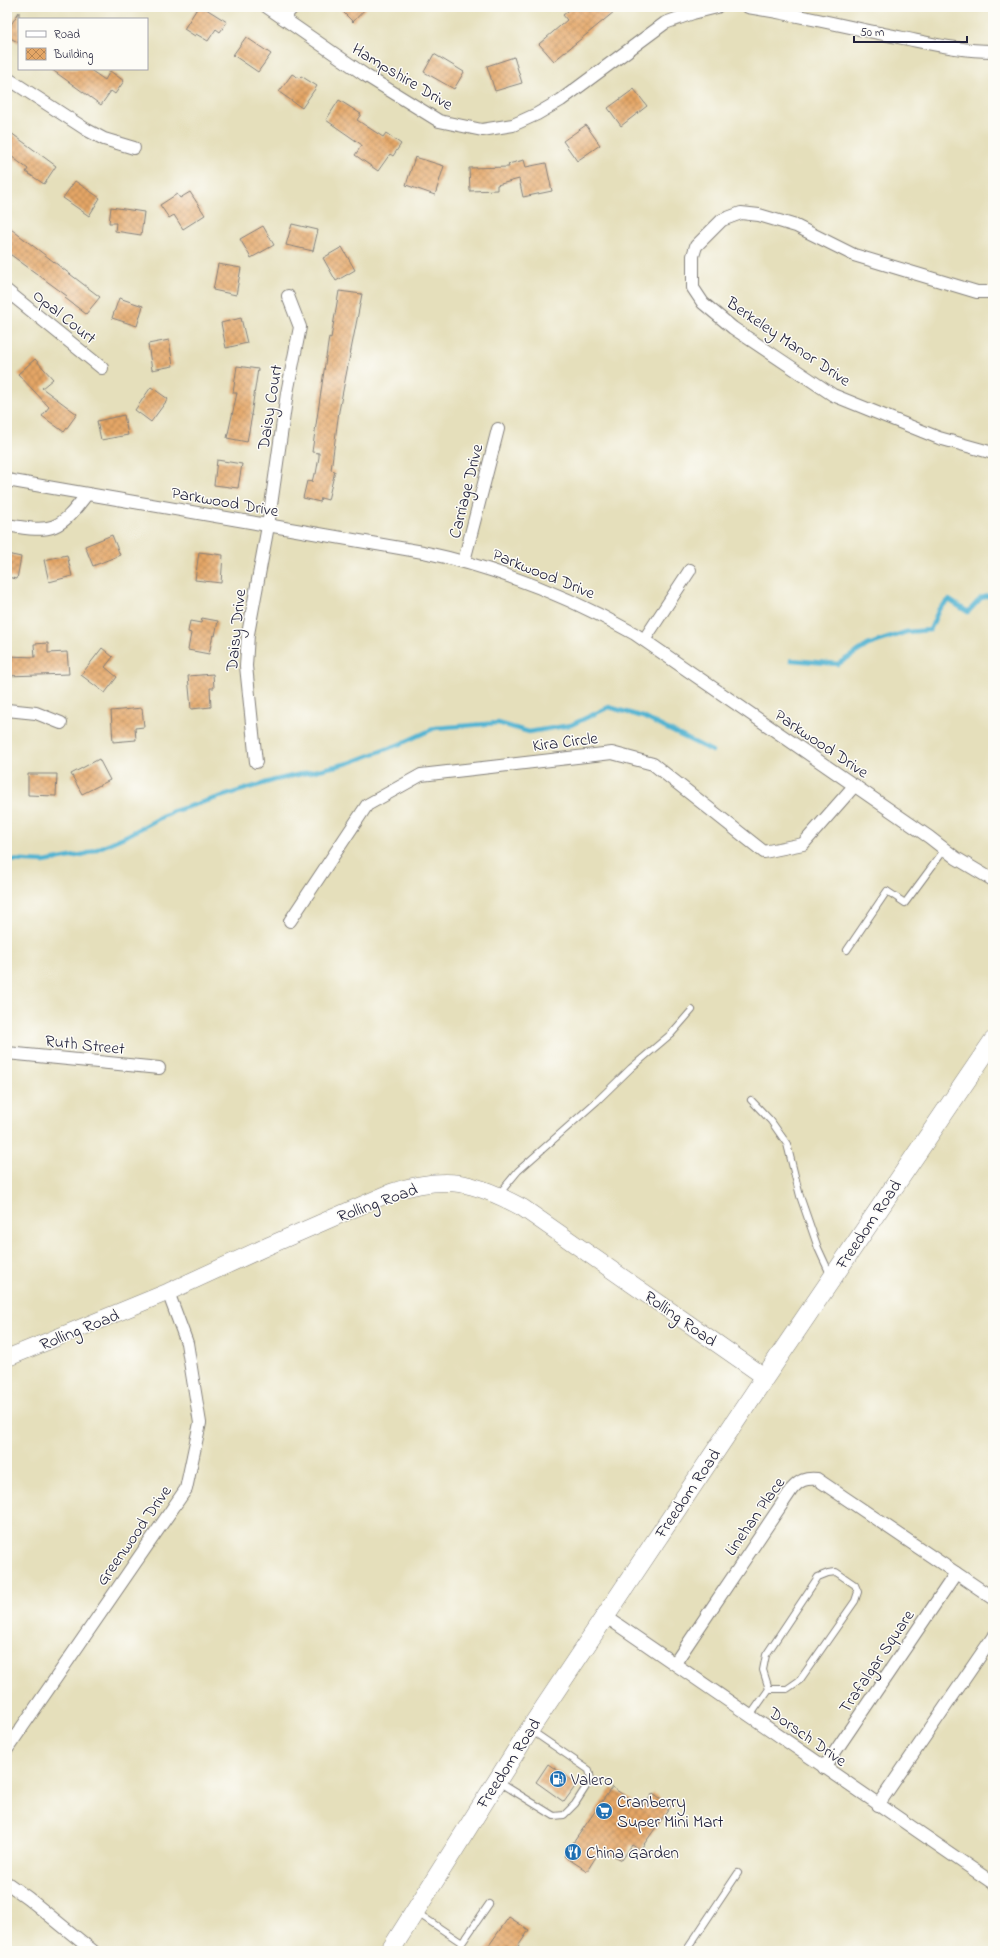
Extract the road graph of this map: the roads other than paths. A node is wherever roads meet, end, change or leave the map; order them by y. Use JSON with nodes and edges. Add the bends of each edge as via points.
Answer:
{"nodes":[{"id":1,"x":267,"y":7,"type":"edge"},
{"id":2,"x":294,"y":7,"type":"edge"},
{"id":3,"x":717,"y":7,"type":"edge"},
{"id":4,"x":748,"y":7,"type":"edge"},
{"id":5,"x":283,"y":18,"type":"junction"},
{"id":6,"x":993,"y":51,"type":"edge"},
{"id":7,"x":7,"y":78,"type":"edge"},
{"id":8,"x":134,"y":148,"type":"dead end"},
{"id":9,"x":7,"y":291,"type":"edge"},
{"id":10,"x":993,"y":292,"type":"edge"},
{"id":11,"x":288,"y":296,"type":"dead end"},
{"id":12,"x":102,"y":368,"type":"dead end"},
{"id":13,"x":498,"y":429,"type":"dead end"},
{"id":14,"x":993,"y":453,"type":"edge"},
{"id":15,"x":7,"y":480,"type":"edge"},
{"id":16,"x":87,"y":494,"type":"junction"},
{"id":17,"x":7,"y":525,"type":"edge"},
{"id":18,"x":268,"y":526,"type":"junction"},
{"id":19,"x":464,"y":561,"type":"junction"},
{"id":20,"x":690,"y":570,"type":"dead end"},
{"id":21,"x":644,"y":640,"type":"junction"},
{"id":22,"x":7,"y":710,"type":"edge"},
{"id":23,"x":61,"y":723,"type":"dead end"},
{"id":24,"x":256,"y":762,"type":"dead end"},
{"id":25,"x":855,"y":786,"type":"junction"},
{"id":26,"x":945,"y":850,"type":"junction"},
{"id":27,"x":993,"y":880,"type":"edge"},
{"id":28,"x":290,"y":921,"type":"dead end"},
{"id":29,"x":847,"y":950,"type":"dead end"},
{"id":30,"x":692,"y":1010,"type":"dead end"},
{"id":31,"x":993,"y":1041,"type":"edge"},
{"id":32,"x":7,"y":1053,"type":"edge"},
{"id":33,"x":159,"y":1068,"type":"dead end"},
{"id":34,"x":751,"y":1100,"type":"dead end"},
{"id":35,"x":498,"y":1195,"type":"junction"},
{"id":36,"x":832,"y":1278,"type":"junction"},
{"id":37,"x":168,"y":1292,"type":"junction"},
{"id":38,"x":7,"y":1358,"type":"edge"},
{"id":39,"x":765,"y":1376,"type":"junction"},
{"id":40,"x":956,"y":1573,"type":"junction"},
{"id":41,"x":993,"y":1598,"type":"edge"},
{"id":42,"x":605,"y":1616,"type":"junction"},
{"id":43,"x":993,"y":1637,"type":"edge"},
{"id":44,"x":675,"y":1663,"type":"junction"},
{"id":45,"x":769,"y":1689,"type":"junction"},
{"id":46,"x":750,"y":1716,"type":"junction"},
{"id":47,"x":530,"y":1729,"type":"junction"},
{"id":48,"x":7,"y":1749,"type":"edge"},
{"id":49,"x":824,"y":1768,"type":"junction"},
{"id":50,"x":496,"y":1780,"type":"junction"},
{"id":51,"x":878,"y":1805,"type":"junction"},
{"id":52,"x":738,"y":1873,"type":"dead end"},
{"id":53,"x":7,"y":1883,"type":"edge"},
{"id":54,"x":993,"y":1883,"type":"edge"},
{"id":55,"x":489,"y":1904,"type":"dead end"},
{"id":56,"x":413,"y":1910,"type":"junction"},
{"id":57,"x":93,"y":1951,"type":"edge"},
{"id":58,"x":390,"y":1951,"type":"edge"},
{"id":59,"x":686,"y":1951,"type":"edge"}],
"edges":[{"from":1,"to":5,"type":"street","name":"Hampshire Drive"},
{"from":2,"to":5,"type":"street"},
{"from":3,"to":5,"type":"street","name":"Hampshire Drive","via":[[666,23],[561,100],[537,114],[513,125],[482,130],[439,121],[365,75]]},
{"from":4,"to":6,"type":"street","via":[[951,48]]},
{"from":7,"to":8,"type":"street","via":[[87,130],[104,139]]},
{"from":9,"to":12,"type":"street","name":"Opal Court"},
{"from":10,"to":14,"type":"street","name":"Berkeley Manor Drive","via":[[977,292],[854,255],[796,226],[759,215],[741,213],[722,220],[696,246],[693,256],[693,288],[703,303],[733,328],[827,391],[939,438]]},
{"from":11,"to":18,"type":"street","name":"Daisy Court","via":[[300,327],[287,393]]},
{"from":13,"to":19,"type":"street","name":"Carriage Drive"},
{"from":15,"to":16,"type":"street","name":"Parkwood Drive"},
{"from":16,"to":17,"type":"street","via":[[63,521],[51,529]]},
{"from":16,"to":18,"type":"street","name":"Parkwood Drive"},
{"from":18,"to":19,"type":"street","name":"Parkwood Drive"},
{"from":18,"to":24,"type":"street","name":"Daisy Drive","via":[[248,634],[246,666]]},
{"from":19,"to":21,"type":"street","name":"Parkwood Drive","via":[[596,612]]},
{"from":20,"to":21,"type":"street"},
{"from":21,"to":25,"type":"street","name":"Parkwood Drive"},
{"from":22,"to":23,"type":"street","via":[[36,713]]},
{"from":25,"to":26,"type":"street","name":"Parkwood Drive"},
{"from":25,"to":28,"type":"street","name":"Kira Circle","via":[[803,844],[764,852],[653,764],[612,753],[420,775],[367,805]]},
{"from":26,"to":27,"type":"street","name":"Parkwood Drive"},
{"from":26,"to":29,"type":"lane","via":[[905,903],[887,891]]},
{"from":30,"to":35,"type":"lane","via":[[671,1034],[630,1068],[518,1171]]},
{"from":31,"to":36,"type":"main road","name":"Freedom Road"},
{"from":32,"to":33,"type":"street","name":"Ruth Street"},
{"from":34,"to":36,"type":"lane","via":[[771,1121],[787,1144],[800,1196],[818,1248]]},
{"from":35,"to":37,"type":"street","name":"Rolling Road","via":[[459,1182],[412,1186],[392,1192]]},
{"from":35,"to":39,"type":"street","name":"Rolling Road","via":[[523,1208]]},
{"from":36,"to":39,"type":"main road","name":"Freedom Road"},
{"from":37,"to":38,"type":"street","name":"Rolling Road"},
{"from":37,"to":48,"type":"street","name":"Greenwood Drive","via":[[187,1343],[200,1423],[186,1488]]},
{"from":39,"to":42,"type":"main road","name":"Freedom Road"},
{"from":40,"to":41,"type":"street","name":"Linehan Place"},
{"from":40,"to":44,"type":"street","name":"Linehan Place","via":[[817,1479],[799,1481]]},
{"from":40,"to":49,"type":"street","name":"Trafalgar Square"},
{"from":42,"to":44,"type":"street","name":"Dorsch Drive"},
{"from":42,"to":47,"type":"main road","name":"Freedom Road"},
{"from":43,"to":51,"type":"street"},
{"from":44,"to":46,"type":"street","name":"Dorsch Drive"},
{"from":45,"to":45,"type":"lane","via":[[787,1689],[800,1680],[855,1601],[858,1592],[855,1585],[836,1572],[818,1577],[766,1655],[763,1670]]},
{"from":45,"to":46,"type":"lane"},
{"from":46,"to":49,"type":"street","name":"Dorsch Drive"},
{"from":47,"to":50,"type":"main road","name":"Freedom Road"},
{"from":47,"to":50,"type":"lane","via":[[588,1770],[591,1779],[575,1804],[564,1816],[554,1816]]},
{"from":49,"to":51,"type":"street","name":"Dorsch Drive"},
{"from":50,"to":56,"type":"main road","name":"Freedom Road"},
{"from":51,"to":54,"type":"street","name":"Dorsch Drive"},
{"from":52,"to":59,"type":"lane"},
{"from":53,"to":57,"type":"street"},
{"from":55,"to":56,"type":"lane","via":[[462,1943]]},
{"from":56,"to":58,"type":"main road","name":"Freedom Road"}]}
